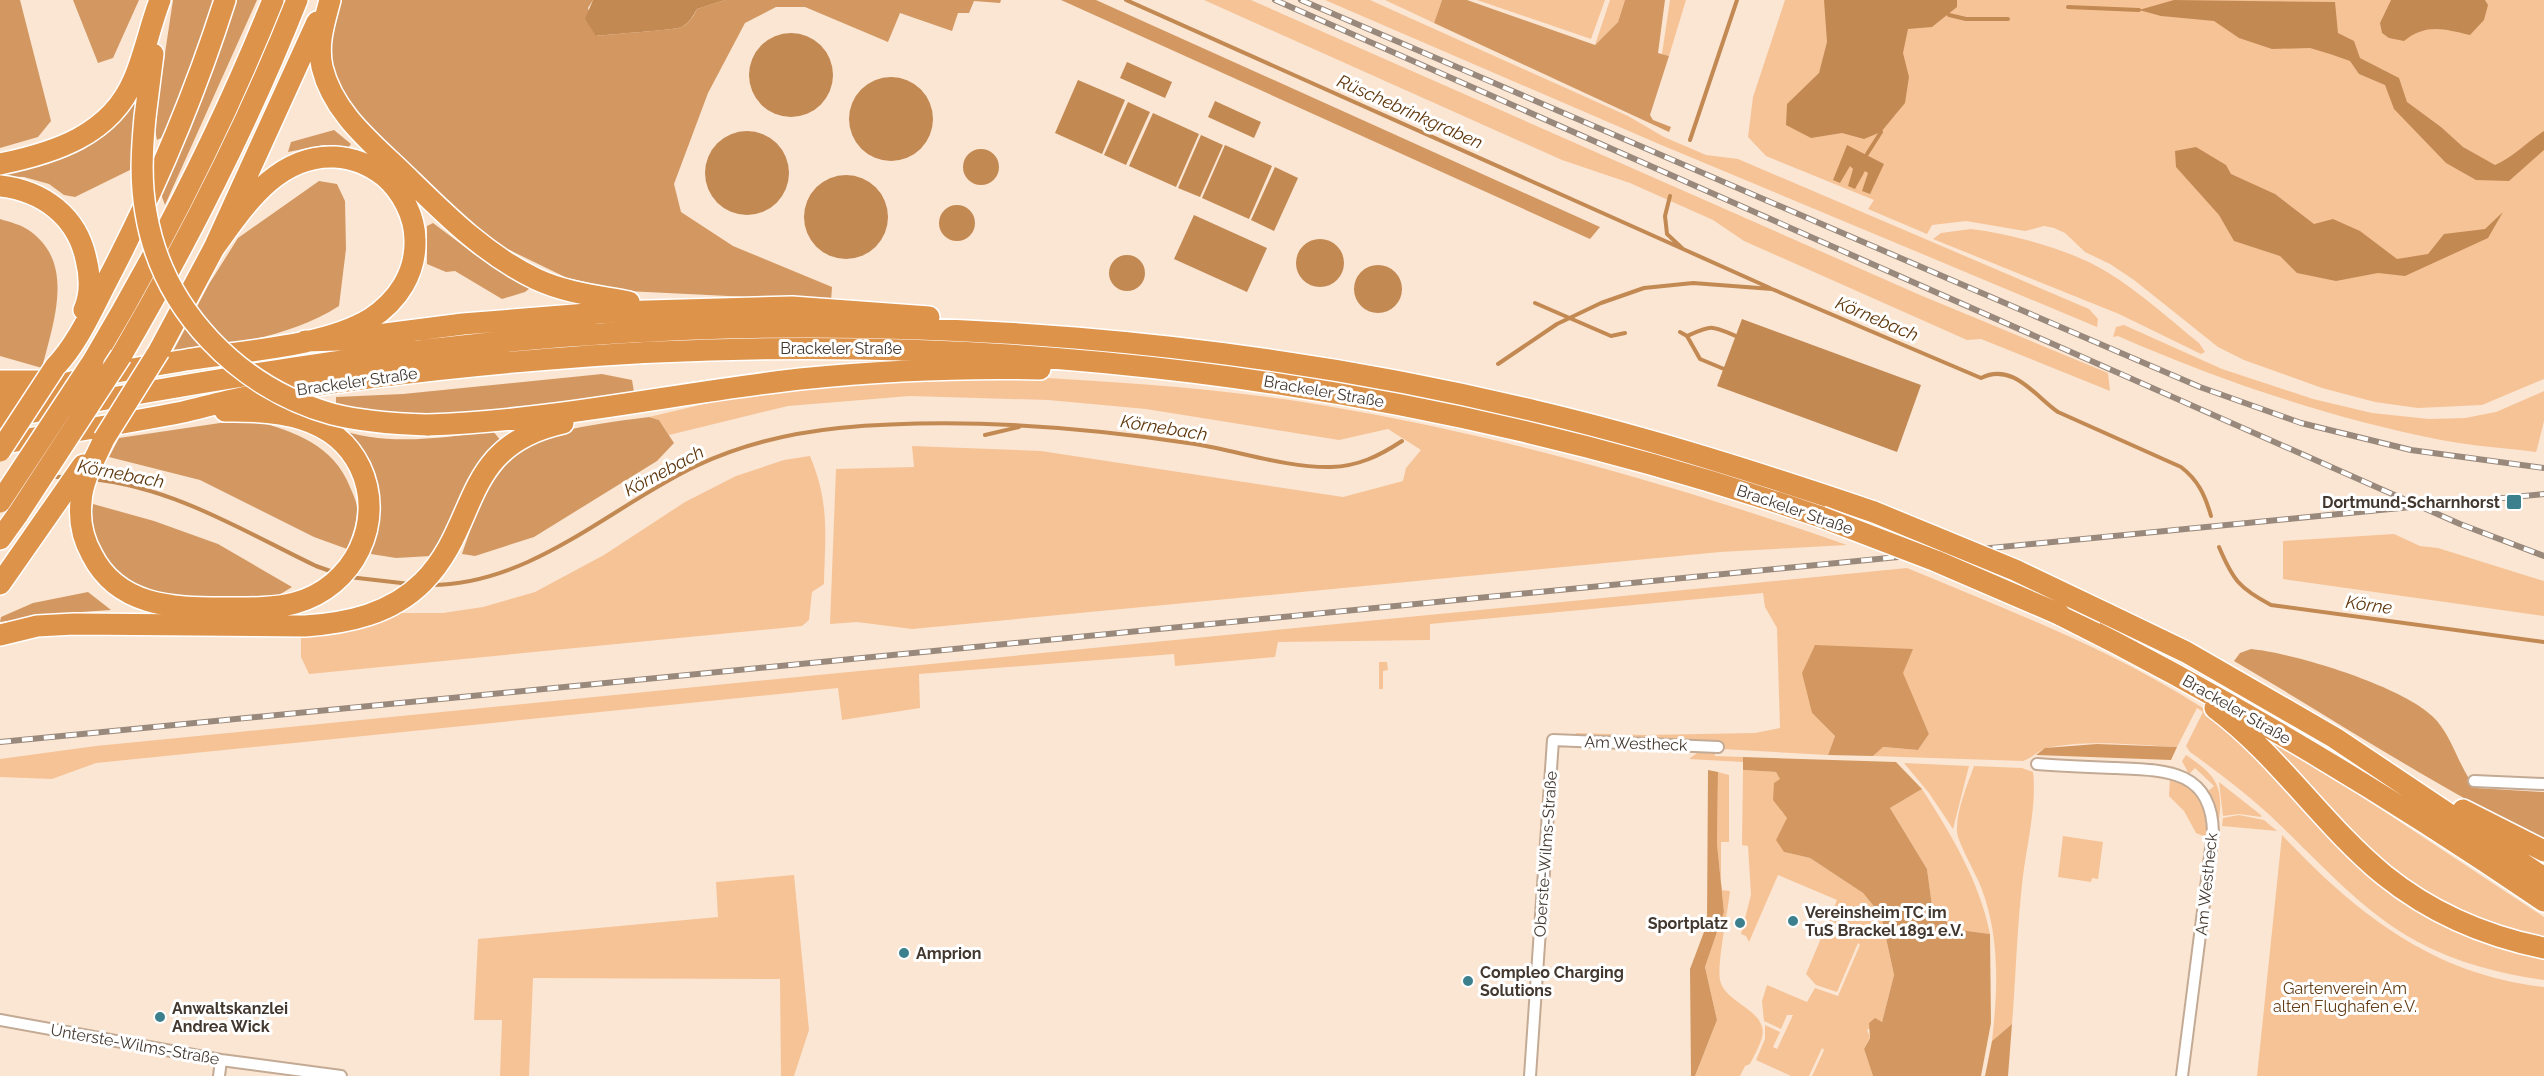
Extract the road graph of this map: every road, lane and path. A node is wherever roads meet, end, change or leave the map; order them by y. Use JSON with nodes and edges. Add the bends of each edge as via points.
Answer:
{"nodes":[{"id":1,"x":161,"y":0,"type":"edge"},
{"id":2,"x":225,"y":0,"type":"edge"},
{"id":3,"x":273,"y":0,"type":"edge"},
{"id":4,"x":297,"y":0,"type":"edge"},
{"id":5,"x":329,"y":0,"type":"edge"},
{"id":6,"x":0,"y":164,"type":"edge"},
{"id":7,"x":0,"y":186,"type":"edge"},
{"id":8,"x":214,"y":248,"type":"junction"},
{"id":9,"x":674,"y":309,"type":"junction"},
{"id":10,"x":305,"y":341,"type":"junction"},
{"id":11,"x":1141,"y":346,"type":"junction"},
{"id":12,"x":55,"y":367,"type":"junction"},
{"id":13,"x":93,"y":369,"type":"junction"},
{"id":14,"x":1191,"y":371,"type":"junction"},
{"id":15,"x":0,"y":381,"type":"edge"},
{"id":16,"x":0,"y":401,"type":"edge"},
{"id":17,"x":608,"y":409,"type":"junction"},
{"id":18,"x":185,"y":411,"type":"junction"},
{"id":19,"x":0,"y":418,"type":"edge"},
{"id":20,"x":104,"y":439,"type":"junction"},
{"id":21,"x":0,"y":444,"type":"edge"},
{"id":22,"x":0,"y":451,"type":"edge"},
{"id":23,"x":0,"y":502,"type":"edge"},
{"id":24,"x":0,"y":539,"type":"edge"},
{"id":25,"x":0,"y":584,"type":"edge"},
{"id":26,"x":271,"y":616,"type":"junction"},
{"id":27,"x":0,"y":635,"type":"edge"},
{"id":28,"x":2144,"y":656,"type":"junction"},
{"id":29,"x":2335,"y":738,"type":"junction"},
{"id":30,"x":1553,"y":740,"type":"joint"},
{"id":31,"x":1718,"y":747,"type":"dead end"},
{"id":32,"x":2037,"y":764,"type":"dead end"},
{"id":33,"x":2474,"y":781,"type":"dead end"},
{"id":34,"x":2544,"y":784,"type":"edge"},
{"id":35,"x":2544,"y":851,"type":"edge"},
{"id":36,"x":2544,"y":878,"type":"edge"},
{"id":37,"x":2544,"y":901,"type":"edge"},
{"id":38,"x":2544,"y":948,"type":"edge"},
{"id":39,"x":0,"y":1020,"type":"edge"},
{"id":40,"x":221,"y":1060,"type":"junction"},
{"id":41,"x":219,"y":1076,"type":"edge"},
{"id":42,"x":341,"y":1076,"type":"edge"},
{"id":43,"x":1530,"y":1076,"type":"edge"},
{"id":44,"x":2182,"y":1076,"type":"edge"}],
"edges":[{"from":1,"to":6,"type":"highway","via":[[134,80],[112,112],[68,146]]},
{"from":1,"to":17,"type":"highway","bridge":true,"via":[[145,117],[142,185],[154,246],[167,279],[218,350],[263,385],[315,409],[371,422],[494,423]]},
{"from":2,"to":12,"type":"highway","via":[[162,166],[95,303]]},
{"from":3,"to":13,"type":"highway","via":[[214,136]]},
{"from":4,"to":24,"type":"highway","bridge":true,"via":[[206,202],[121,356]]},
{"from":5,"to":8,"type":"highway"},
{"from":5,"to":9,"type":"highway","via":[[320,50],[338,105],[351,123],[454,222],[510,265],[539,280],[590,296]]},
{"from":7,"to":12,"type":"highway","via":[[33,194],[52,205],[71,223],[84,247],[89,278],[86,305]]},
{"from":8,"to":10,"type":"highway","via":[[264,184],[303,161],[323,157],[350,159],[386,177],[400,194],[413,222],[414,260],[406,282],[393,301],[370,319],[338,334]]},
{"from":8,"to":20,"type":"highway","bridge":true,"via":[[159,351]]},
{"from":9,"to":10,"type":"highway","via":[[519,318]]},
{"from":9,"to":11,"type":"highway","via":[[792,307],[942,318],[1094,333]]},
{"from":10,"to":13,"type":"highway"},
{"from":11,"to":19,"type":"highway","name":"Brackeler Straße","via":[[936,331],[683,329],[408,352],[153,390]]},
{"from":11,"to":29,"type":"highway","name":"Brackeler Straße","bridge":true,"via":[[1351,372],[1534,410],[1725,463],[1874,512],[2015,570],[2196,657]]},
{"from":12,"to":22,"type":"highway","bridge":true},
{"from":13,"to":15,"type":"highway","via":[[25,383]]},
{"from":13,"to":16,"type":"highway"},
{"from":13,"to":23,"type":"highway","bridge":true},
{"from":14,"to":17,"type":"highway","via":[[893,372],[799,380]]},
{"from":14,"to":18,"type":"highway","name":"Brackeler Straße","via":[[1083,358],[925,349],[686,350],[547,359],[410,374],[242,398]]},
{"from":14,"to":28,"type":"highway","name":"Brackeler Straße","bridge":true,"via":[[1349,394],[1543,435],[1684,473],[1936,561]]},
{"from":17,"to":26,"type":"highway","via":[[552,426],[509,447],[485,470],[443,554],[422,582],[386,608],[328,624]]},
{"from":18,"to":21,"type":"highway","name":"Brackeler Straße"},
{"from":18,"to":26,"type":"highway","via":[[275,412],[315,424],[346,446],[366,481],[370,509],[359,553],[332,585]]},
{"from":20,"to":25,"type":"highway"},
{"from":20,"to":26,"type":"highway","via":[[85,482],[81,502],[89,551],[97,567],[123,591],[152,603]]},
{"from":26,"to":27,"type":"highway","via":[[37,626]]},
{"from":28,"to":37,"type":"highway","name":"Brackeler Straße","via":[[2342,769]]},
{"from":28,"to":38,"type":"highway","via":[[2234,722],[2363,856],[2403,889],[2467,926]]},
{"from":29,"to":35,"type":"highway","via":[[2371,753],[2460,808]]},
{"from":29,"to":36,"type":"highway","name":"Brackeler Straße"},
{"from":30,"to":31,"type":"street","name":"Am Westheck"},
{"from":30,"to":43,"type":"street","name":"Oberste-Wilms-Straße"},
{"from":32,"to":44,"type":"street","name":"Am Westheck","via":[[2171,772],[2192,782],[2209,804],[2213,833]]},
{"from":33,"to":34,"type":"street"},
{"from":39,"to":40,"type":"street","name":"Unterste-Wilms-Straße"},
{"from":40,"to":41,"type":"street"},
{"from":40,"to":42,"type":"street","name":"Unterste-Wilms-Straße"}]}
